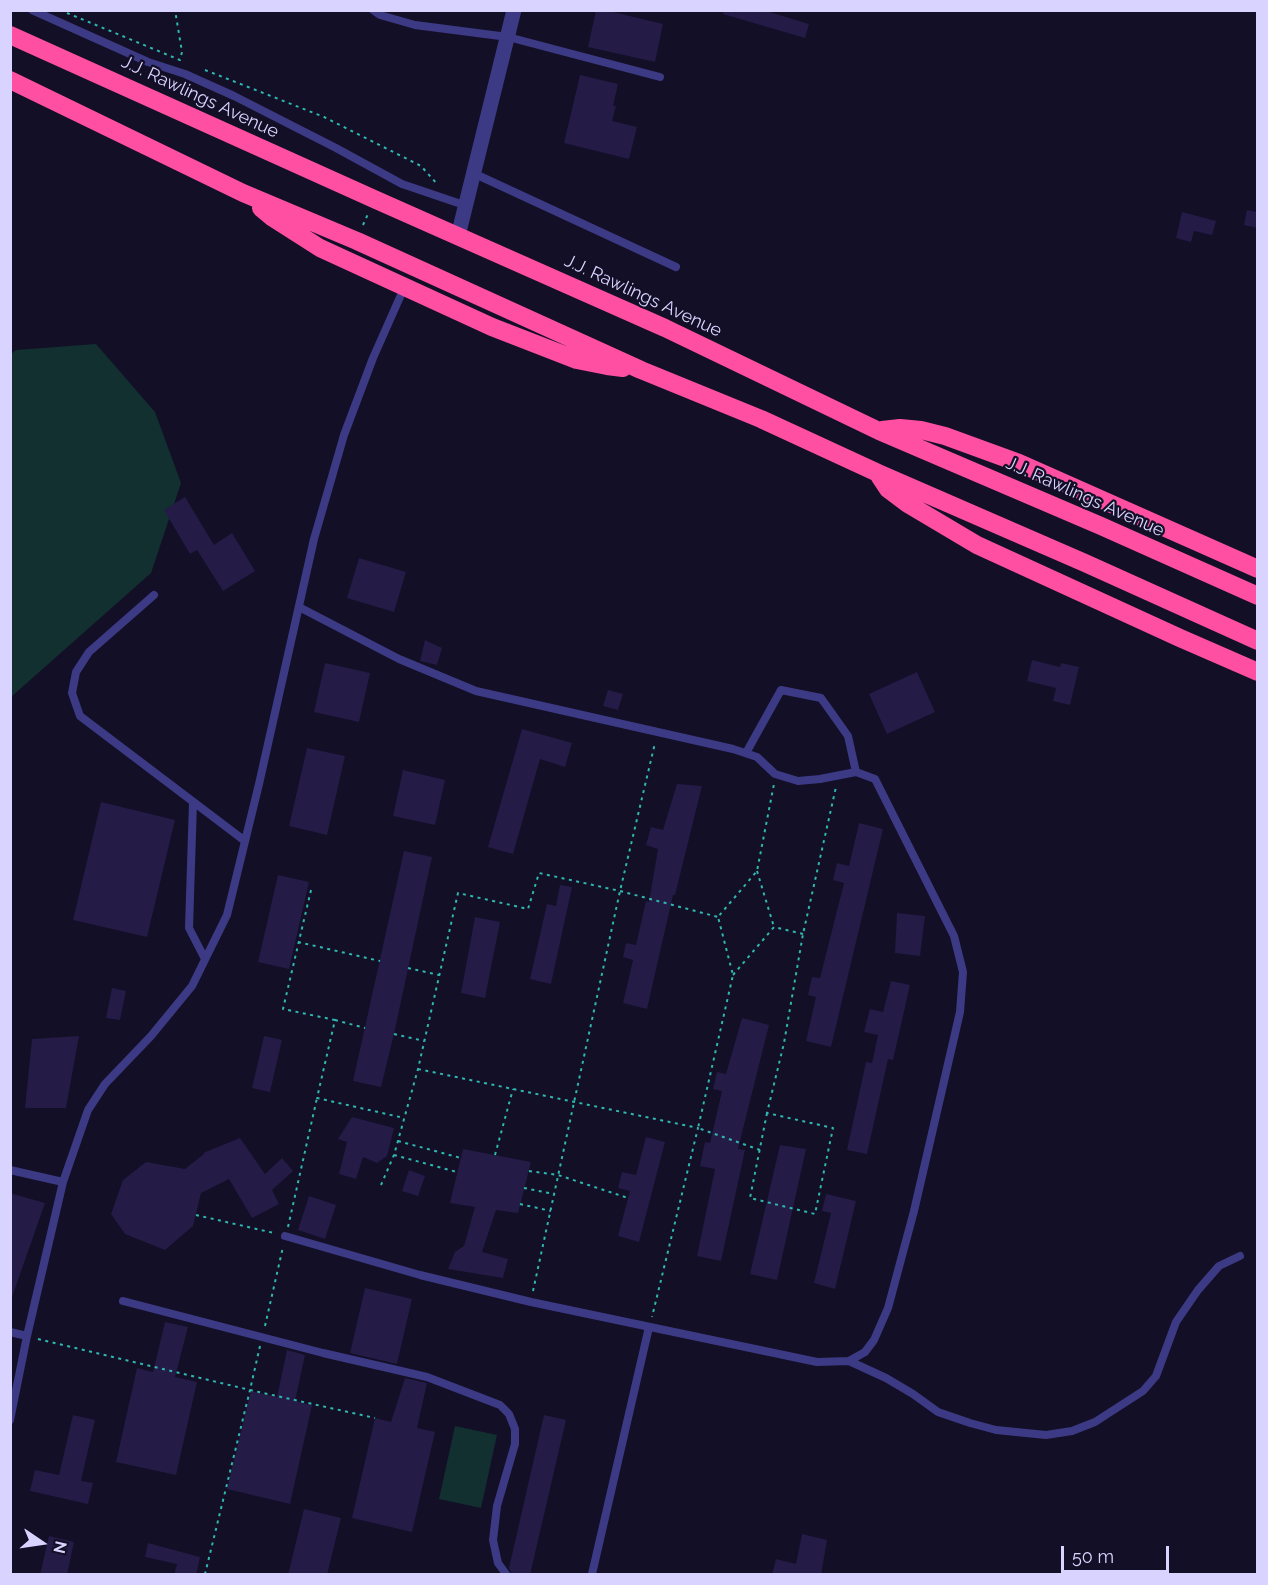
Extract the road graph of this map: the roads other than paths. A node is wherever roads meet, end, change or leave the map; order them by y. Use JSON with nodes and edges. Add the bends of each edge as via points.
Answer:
{"nodes":[{"id":1,"x":32,"y":10,"type":"edge"},
{"id":2,"x":373,"y":10,"type":"edge"},
{"id":3,"x":514,"y":10,"type":"edge"},
{"id":4,"x":10,"y":35,"type":"edge"},
{"id":5,"x":508,"y":37,"type":"junction"},
{"id":6,"x":660,"y":77,"type":"dead end"},
{"id":7,"x":10,"y":80,"type":"edge"},
{"id":8,"x":473,"y":173,"type":"junction"},
{"id":9,"x":243,"y":193,"type":"junction"},
{"id":10,"x":464,"y":205,"type":"junction"},
{"id":11,"x":458,"y":236,"type":"junction"},
{"id":12,"x":676,"y":267,"type":"dead end"},
{"id":13,"x":404,"y":288,"type":"junction"},
{"id":14,"x":641,"y":370,"type":"junction"},
{"id":15,"x":879,"y":431,"type":"junction"},
{"id":16,"x":878,"y":473,"type":"junction"},
{"id":17,"x":1257,"y":568,"type":"edge"},
{"id":18,"x":154,"y":595,"type":"dead end"},
{"id":19,"x":1257,"y":596,"type":"edge"},
{"id":20,"x":299,"y":607,"type":"junction"},
{"id":21,"x":1257,"y":641,"type":"edge"},
{"id":22,"x":1257,"y":672,"type":"edge"},
{"id":23,"x":746,"y":753,"type":"junction"},
{"id":24,"x":856,"y":772,"type":"junction"},
{"id":25,"x":193,"y":802,"type":"junction"},
{"id":26,"x":245,"y":841,"type":"junction"},
{"id":27,"x":205,"y":959,"type":"junction"},
{"id":28,"x":10,"y":1170,"type":"edge"},
{"id":29,"x":63,"y":1182,"type":"junction"},
{"id":30,"x":285,"y":1236,"type":"road end"},
{"id":31,"x":1240,"y":1256,"type":"dead end"},
{"id":32,"x":123,"y":1301,"type":"dead end"},
{"id":33,"x":649,"y":1327,"type":"junction"},
{"id":34,"x":10,"y":1332,"type":"edge"},
{"id":35,"x":27,"y":1336,"type":"junction"},
{"id":36,"x":849,"y":1361,"type":"junction"},
{"id":37,"x":10,"y":1420,"type":"edge"},
{"id":38,"x":506,"y":1575,"type":"edge"},
{"id":39,"x":592,"y":1575,"type":"edge"}],
"edges":[{"from":1,"to":10,"type":"lane","via":[[234,96],[402,184]]},
{"from":2,"to":5,"type":"lane","via":[[415,25]]},
{"from":3,"to":5,"type":"street"},
{"from":4,"to":11,"type":"highway","name":"J.J. Rawlings Avenue"},
{"from":5,"to":6,"type":"lane"},
{"from":5,"to":8,"type":"street"},
{"from":7,"to":9,"type":"highway"},
{"from":8,"to":10,"type":"street"},
{"from":8,"to":12,"type":"lane"},
{"from":9,"to":13,"type":"highway","via":[[320,248]]},
{"from":9,"to":14,"type":"highway"},
{"from":10,"to":11,"type":"street"},
{"from":11,"to":15,"type":"highway","name":"J.J. Rawlings Avenue","via":[[665,328]]},
{"from":13,"to":14,"type":"highway","via":[[577,360]]},
{"from":13,"to":20,"type":"lane","via":[[344,435]]},
{"from":14,"to":16,"type":"highway","via":[[762,419]]},
{"from":15,"to":17,"type":"highway","via":[[900,428],[945,436],[1019,463]]},
{"from":15,"to":19,"type":"highway","name":"J.J. Rawlings Avenue"},
{"from":16,"to":21,"type":"highway"},
{"from":16,"to":22,"type":"highway","via":[[888,489],[908,504],[977,545]]},
{"from":18,"to":25,"type":"lane","via":[[89,652],[76,672],[72,693],[80,716]]},
{"from":20,"to":23,"type":"lane","via":[[399,659],[476,691]]},
{"from":20,"to":26,"type":"lane"},
{"from":23,"to":24,"type":"lane","via":[[757,757],[775,774],[798,781]]},
{"from":23,"to":24,"type":"lane","via":[[781,690],[821,698],[848,736]]},
{"from":24,"to":36,"type":"lane","via":[[874,779],[883,794],[954,936],[963,972],[960,1012],[888,1308],[874,1340],[865,1352]]},
{"from":25,"to":26,"type":"lane"},
{"from":25,"to":27,"type":"lane","via":[[189,928]]},
{"from":26,"to":27,"type":"lane","via":[[226,915]]},
{"from":27,"to":29,"type":"lane","via":[[192,986],[105,1084],[88,1110]]},
{"from":28,"to":29,"type":"lane"},
{"from":29,"to":35,"type":"lane"},
{"from":30,"to":33,"type":"lane","via":[[420,1275]]},
{"from":31,"to":36,"type":"lane","via":[[1219,1266],[1197,1290],[1176,1322],[1156,1376],[1143,1391],[1095,1422],[1072,1431],[1046,1435],[970,1423],[938,1412],[886,1378]]},
{"from":32,"to":38,"type":"lane","via":[[427,1377],[500,1405],[509,1414],[514,1429],[493,1540],[498,1563]]},
{"from":33,"to":36,"type":"lane","via":[[817,1362]]},
{"from":33,"to":39,"type":"lane"},
{"from":34,"to":35,"type":"lane"},
{"from":35,"to":37,"type":"lane"}]}
